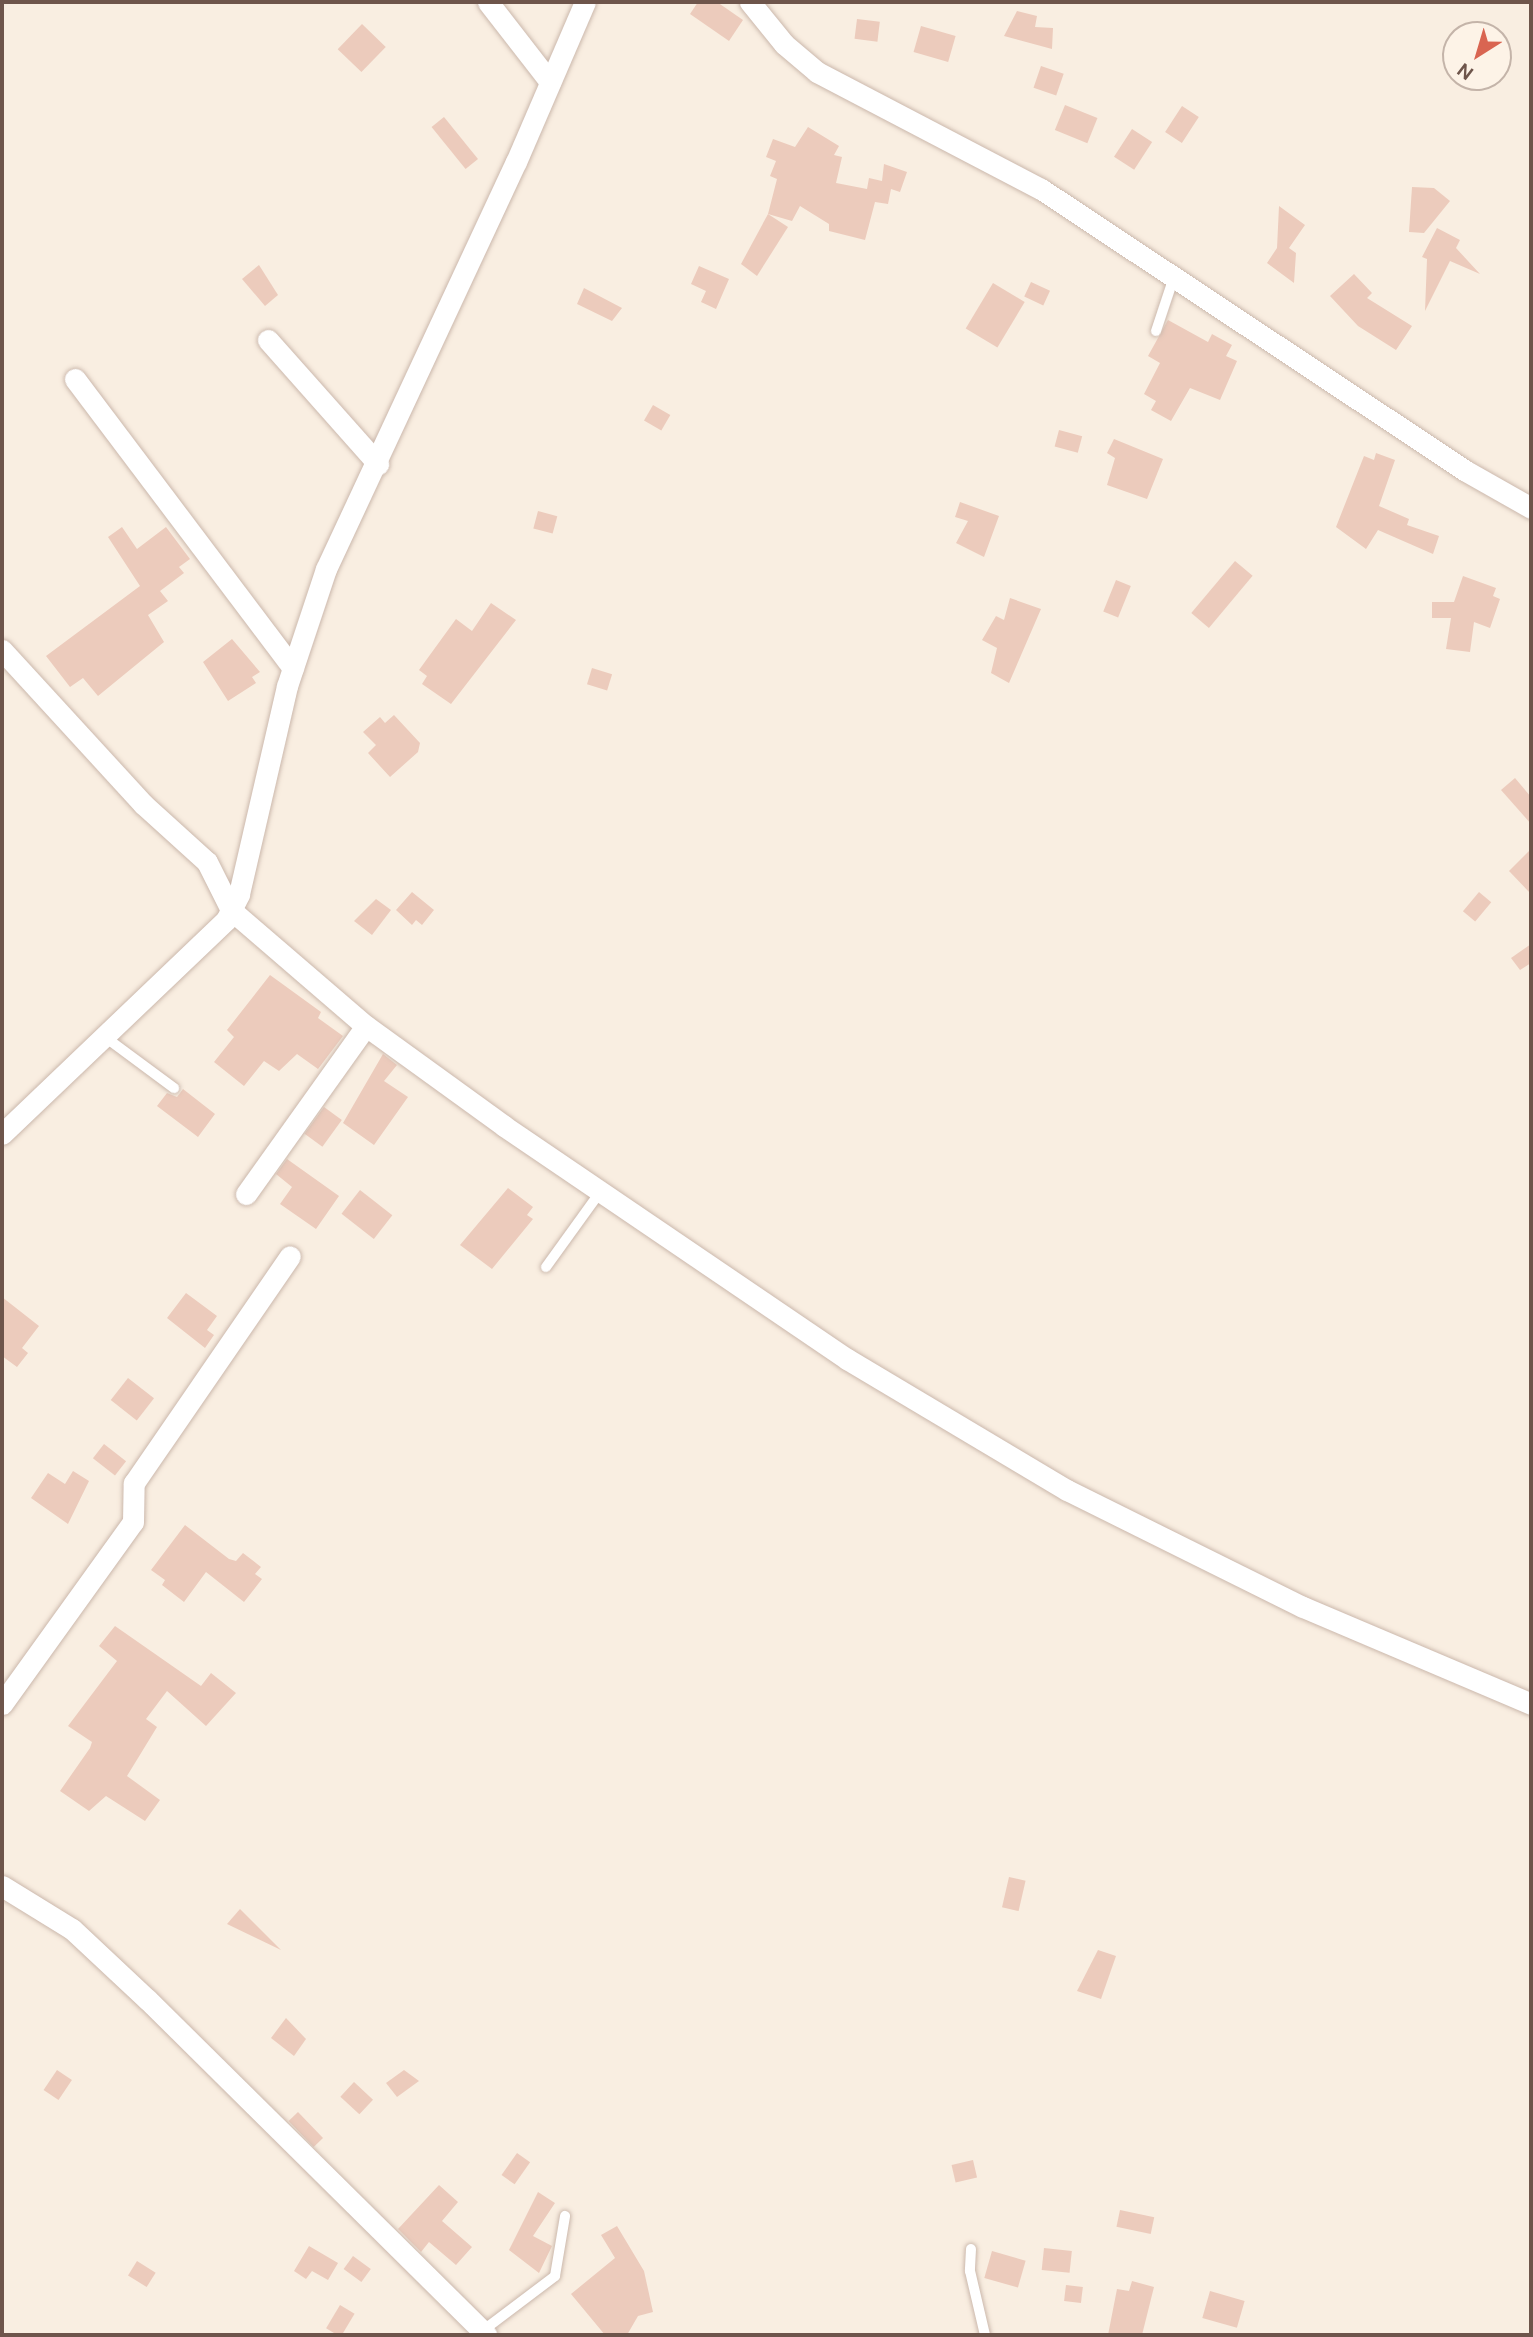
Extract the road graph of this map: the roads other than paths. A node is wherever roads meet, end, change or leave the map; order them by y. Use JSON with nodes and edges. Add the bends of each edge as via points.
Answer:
{"nodes":[{"id":1,"x":488,"y":2,"type":"edge"},
{"id":2,"x":585,"y":2,"type":"edge"},
{"id":3,"x":750,"y":2,"type":"edge"},
{"id":4,"x":550,"y":82,"type":"junction"},
{"id":5,"x":1174,"y":276,"type":"junction"},
{"id":6,"x":1156,"y":331,"type":"dead end"},
{"id":7,"x":268,"y":340,"type":"dead end"},
{"id":8,"x":75,"y":379,"type":"dead end"},
{"id":9,"x":378,"y":464,"type":"junction"},
{"id":10,"x":1531,"y":508,"type":"edge"},
{"id":11,"x":2,"y":650,"type":"edge"},
{"id":12,"x":293,"y":668,"type":"junction"},
{"id":13,"x":231,"y":910,"type":"junction"},
{"id":14,"x":366,"y":1026,"type":"junction"},
{"id":15,"x":105,"y":1037,"type":"junction"},
{"id":16,"x":174,"y":1088,"type":"dead end"},
{"id":17,"x":2,"y":1134,"type":"edge"},
{"id":18,"x":600,"y":1192,"type":"junction"},
{"id":19,"x":246,"y":1194,"type":"dead end"},
{"id":20,"x":290,"y":1256,"type":"dead end"},
{"id":21,"x":546,"y":1267,"type":"dead end"},
{"id":22,"x":2,"y":1704,"type":"edge"},
{"id":23,"x":1531,"y":1704,"type":"edge"},
{"id":24,"x":2,"y":1886,"type":"edge"},
{"id":25,"x":565,"y":2216,"type":"dead end"},
{"id":26,"x":971,"y":2249,"type":"dead end"},
{"id":27,"x":483,"y":2334,"type":"edge"},
{"id":28,"x":985,"y":2335,"type":"edge"}],
"edges":[{"from":1,"to":4,"type":"street"},
{"from":2,"to":4,"type":"street"},
{"from":3,"to":5,"type":"street","via":[[784,44],[817,72],[1041,189]]},
{"from":4,"to":9,"type":"street"},
{"from":5,"to":6,"type":"lane"},
{"from":5,"to":10,"type":"street","via":[[1466,471]]},
{"from":7,"to":9,"type":"street"},
{"from":8,"to":12,"type":"street"},
{"from":9,"to":12,"type":"street","via":[[326,569]]},
{"from":11,"to":13,"type":"street","via":[[143,804],[207,862]]},
{"from":12,"to":13,"type":"street"},
{"from":13,"to":14,"type":"street"},
{"from":13,"to":15,"type":"street","via":[[203,945]]},
{"from":14,"to":18,"type":"street"},
{"from":14,"to":19,"type":"street"},
{"from":15,"to":16,"type":"lane"},
{"from":15,"to":17,"type":"street"},
{"from":18,"to":21,"type":"lane"},
{"from":18,"to":23,"type":"street","via":[[847,1359],[1067,1489],[1303,1607]]},
{"from":20,"to":22,"type":"street","via":[[134,1483],[133,1522]]},
{"from":24,"to":27,"type":"street","via":[[72,1930],[148,2000]]},
{"from":25,"to":27,"type":"lane","via":[[555,2276]]},
{"from":26,"to":28,"type":"lane","via":[[970,2271]]}]}
